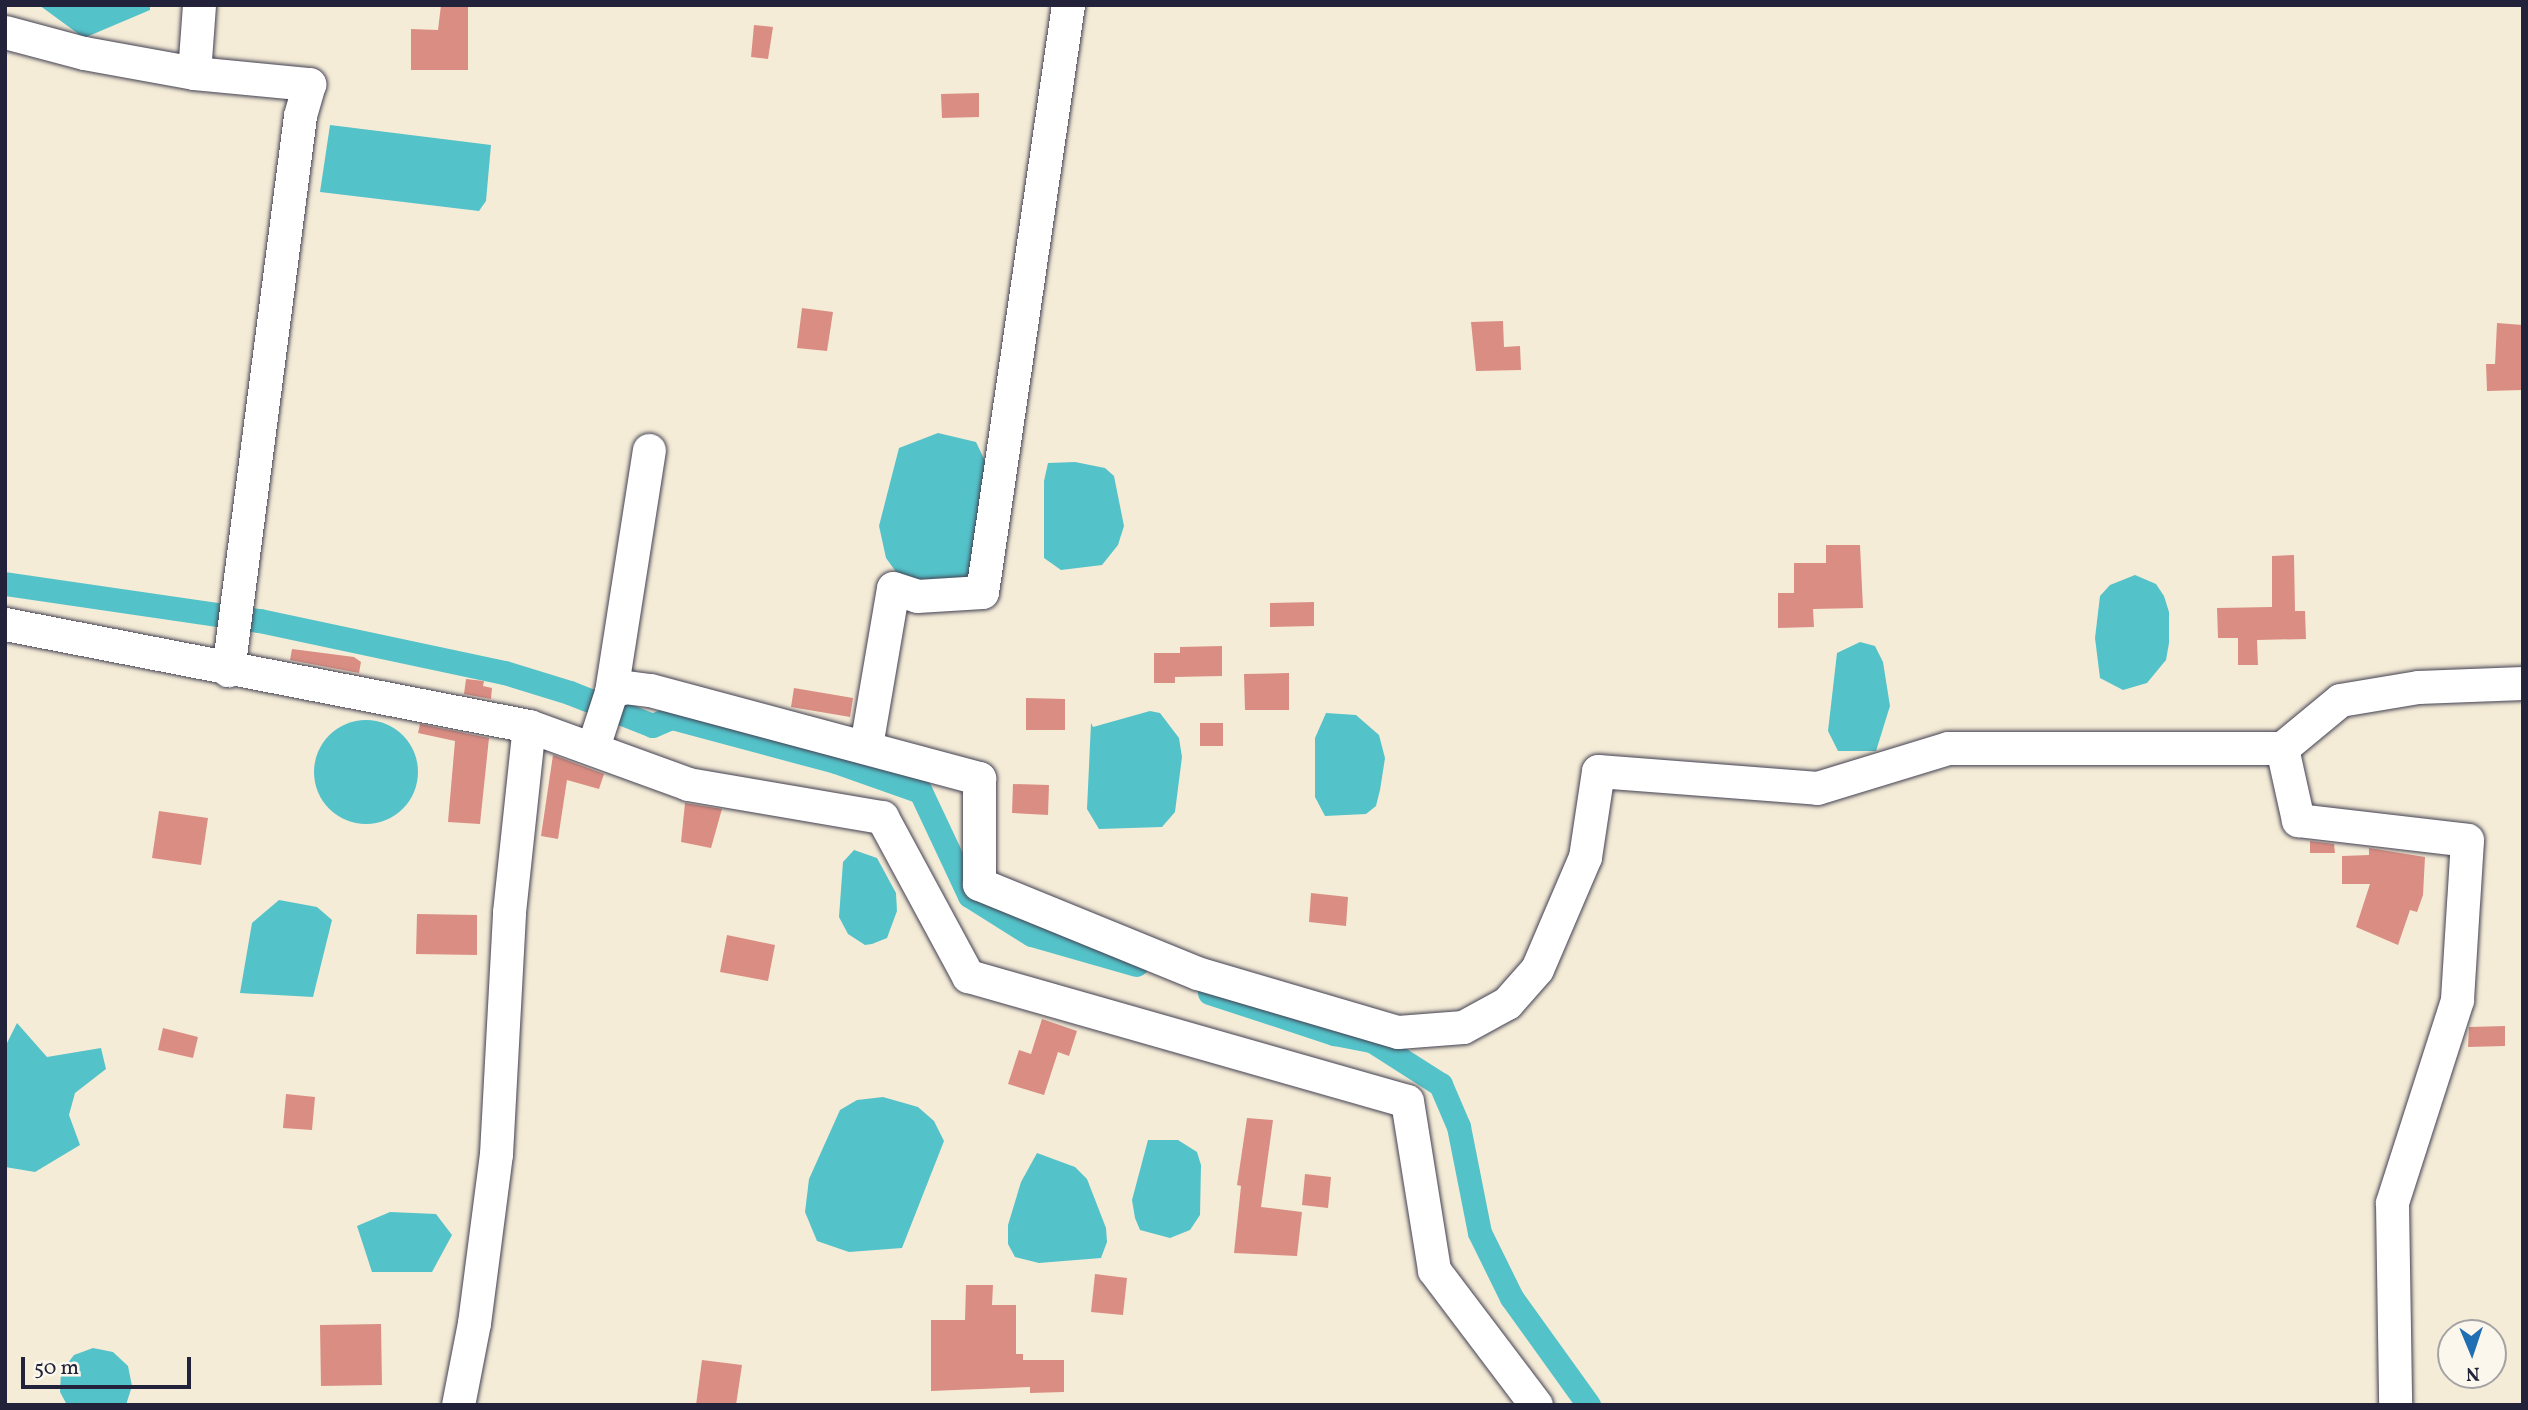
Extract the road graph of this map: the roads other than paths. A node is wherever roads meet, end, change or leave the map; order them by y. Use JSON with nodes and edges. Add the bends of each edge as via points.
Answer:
{"nodes":[{"id":1,"x":200,"y":5,"type":"edge"},
{"id":2,"x":1068,"y":5,"type":"edge"},
{"id":3,"x":5,"y":32,"type":"edge"},
{"id":4,"x":194,"y":72,"type":"junction"},
{"id":5,"x":649,"y":450,"type":"dead end"},
{"id":6,"x":5,"y":624,"type":"edge"},
{"id":7,"x":228,"y":670,"type":"junction"},
{"id":8,"x":2523,"y":683,"type":"edge"},
{"id":9,"x":611,"y":691,"type":"junction"},
{"id":10,"x":529,"y":726,"type":"junction"},
{"id":11,"x":595,"y":744,"type":"junction"},
{"id":12,"x":866,"y":746,"type":"junction"},
{"id":13,"x":2282,"y":748,"type":"junction"},
{"id":14,"x":457,"y":1405,"type":"edge"},
{"id":15,"x":1536,"y":1405,"type":"edge"},
{"id":16,"x":2395,"y":1405,"type":"edge"}],
"edges":[{"from":1,"to":4,"type":"street"},
{"from":2,"to":12,"type":"street","via":[[982,592],[916,596],[893,588]]},
{"from":3,"to":4,"type":"street","via":[[84,53]]},
{"from":4,"to":7,"type":"street","via":[[309,84],[298,130]]},
{"from":5,"to":9,"type":"street"},
{"from":6,"to":7,"type":"street"},
{"from":7,"to":10,"type":"street"},
{"from":8,"to":13,"type":"street","via":[[2417,687],[2340,700]]},
{"from":9,"to":11,"type":"street"},
{"from":9,"to":12,"type":"street","via":[[625,687],[650,690]]},
{"from":10,"to":11,"type":"street"},
{"from":10,"to":14,"type":"street","via":[[509,912],[496,1154],[474,1323]]},
{"from":11,"to":15,"type":"street","via":[[688,784],[882,817],[968,976],[1407,1101],[1434,1270]]},
{"from":12,"to":13,"type":"street","via":[[979,778],[979,884],[1197,973],[1398,1032],[1463,1027],[1507,1003],[1537,969],[1585,857],[1598,771],[1817,788],[1948,748]]},
{"from":13,"to":16,"type":"street","via":[[2298,820],[2467,840],[2457,1000],[2392,1203]]}]}
